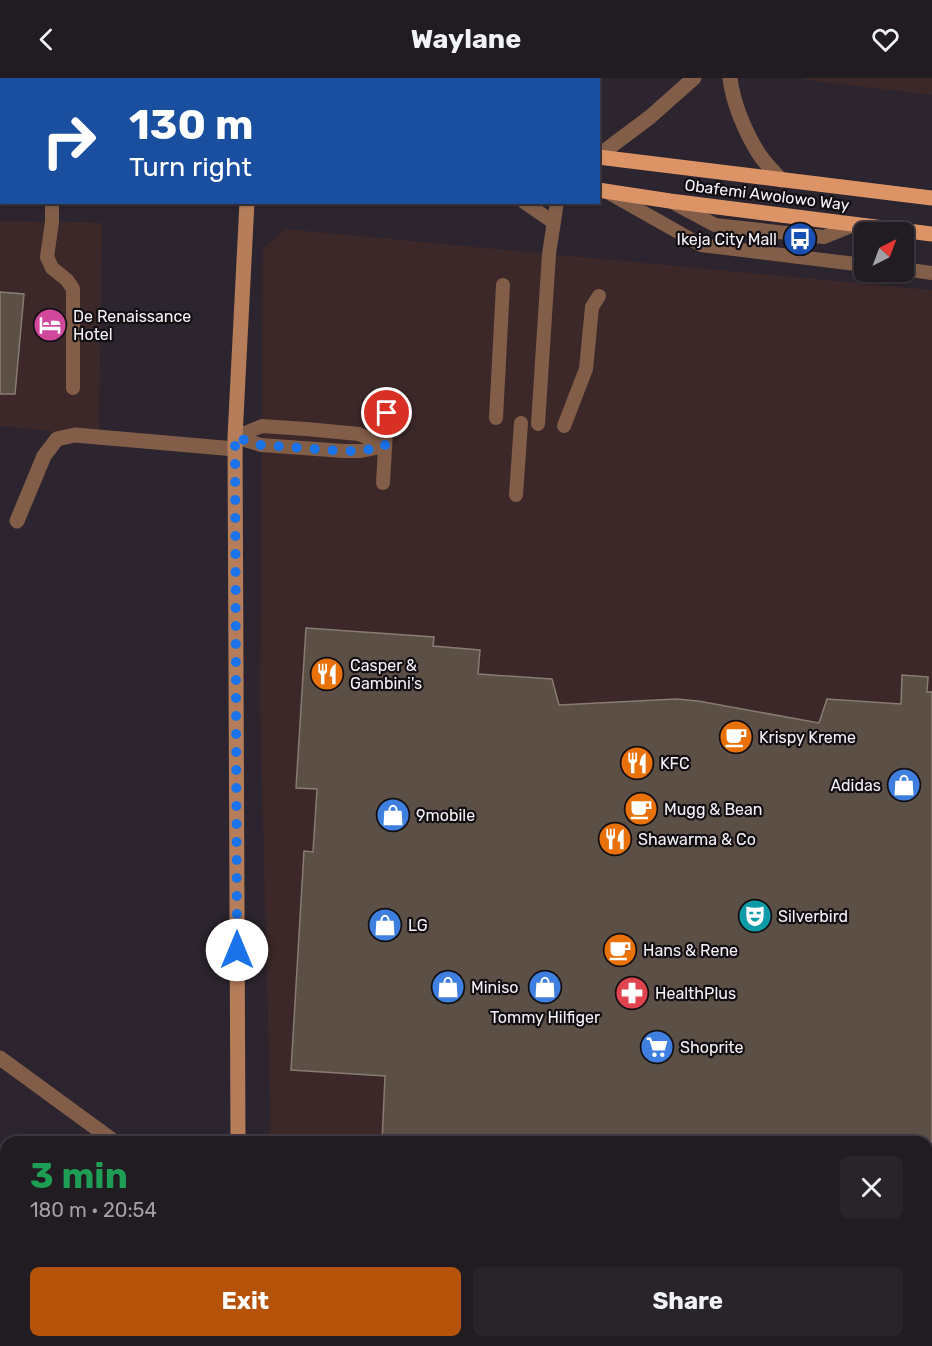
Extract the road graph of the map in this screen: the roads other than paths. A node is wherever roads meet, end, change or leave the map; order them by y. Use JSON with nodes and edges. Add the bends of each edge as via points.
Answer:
{"nodes":[{"id":1,"x":694,"y":78,"type":"edge"},
{"id":2,"x":730,"y":78,"type":"edge"},
{"id":3,"x":600,"y":155,"type":"edge"},
{"id":4,"x":600,"y":157,"type":"edge"},
{"id":5,"x":781,"y":180,"type":"junction"},
{"id":6,"x":601,"y":190,"type":"edge"},
{"id":7,"x":932,"y":198,"type":"edge"},
{"id":8,"x":52,"y":204,"type":"edge"},
{"id":9,"x":247,"y":204,"type":"edge"},
{"id":10,"x":527,"y":204,"type":"edge"},
{"id":11,"x":556,"y":204,"type":"edge"},
{"id":12,"x":553,"y":222,"type":"junction"},
{"id":13,"x":932,"y":234,"type":"edge"},
{"id":14,"x":854,"y":264,"type":"edge"},
{"id":15,"x":914,"y":271,"type":"edge"},
{"id":16,"x":932,"y":273,"type":"edge"},
{"id":17,"x":503,"y":285,"type":"dead end"},
{"id":18,"x":599,"y":297,"type":"dead end"},
{"id":19,"x":73,"y":388,"type":"dead end"},
{"id":20,"x":387,"y":413,"type":"dead end"},
{"id":21,"x":496,"y":418,"type":"dead end"},
{"id":22,"x":520,"y":423,"type":"dead end"},
{"id":23,"x":538,"y":424,"type":"dead end"},
{"id":24,"x":564,"y":426,"type":"dead end"},
{"id":25,"x":235,"y":443,"type":"junction"},
{"id":26,"x":385,"y":446,"type":"junction"},
{"id":27,"x":383,"y":483,"type":"dead end"},
{"id":28,"x":516,"y":495,"type":"dead end"},
{"id":29,"x":17,"y":521,"type":"dead end"},
{"id":30,"x":0,"y":1058,"type":"edge"},
{"id":31,"x":107,"y":1136,"type":"edge"},
{"id":32,"x":238,"y":1136,"type":"edge"}],
"edges":[{"from":1,"to":3,"type":"street"},
{"from":2,"to":5,"type":"street","via":[[740,115],[759,154]]},
{"from":4,"to":5,"type":"main road","name":"Obafemi Awolowo Way"},
{"from":5,"to":7,"type":"main road","name":"Obafemi Awolowo Way"},
{"from":6,"to":13,"type":"main road","name":"Obafemi Awolowo Way"},
{"from":6,"to":14,"type":"lane","via":[[701,245]]},
{"from":8,"to":19,"type":"lane","via":[[47,257],[52,268],[73,289]]},
{"from":9,"to":25,"type":"street"},
{"from":10,"to":12,"type":"lane"},
{"from":11,"to":12,"type":"lane"},
{"from":12,"to":23,"type":"lane"},
{"from":15,"to":16,"type":"lane"},
{"from":17,"to":21,"type":"lane"},
{"from":18,"to":24,"type":"lane","via":[[592,307],[586,369]]},
{"from":20,"to":26,"type":"lane"},
{"from":22,"to":28,"type":"lane"},
{"from":25,"to":26,"type":"lane","via":[[344,451]]},
{"from":25,"to":29,"type":"street","via":[[75,435],[57,439],[44,456]]},
{"from":25,"to":32,"type":"street"},
{"from":26,"to":27,"type":"lane"},
{"from":30,"to":31,"type":"street"}]}
